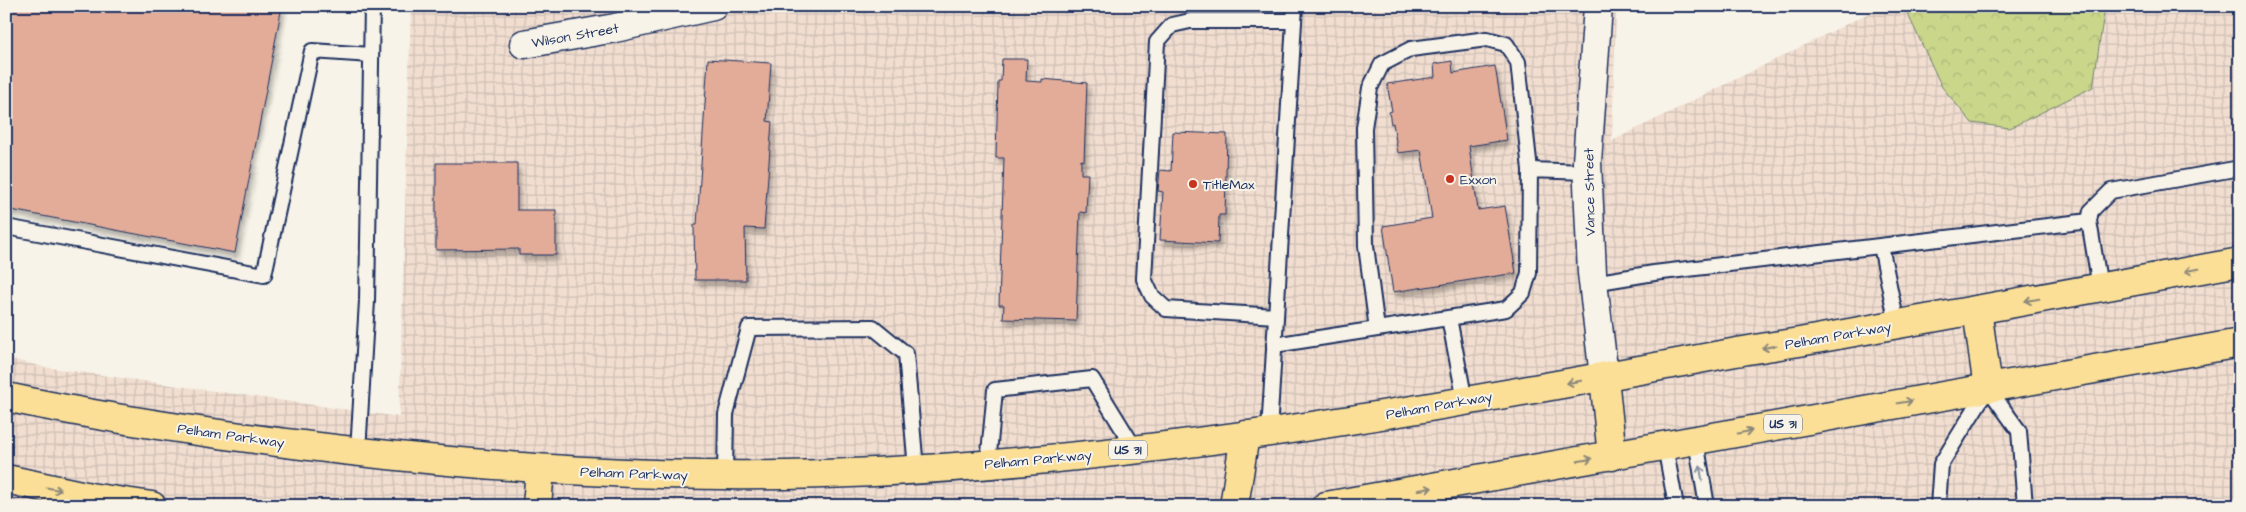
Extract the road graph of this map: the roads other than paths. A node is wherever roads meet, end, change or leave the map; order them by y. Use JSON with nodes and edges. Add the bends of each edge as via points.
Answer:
{"nodes":[{"id":1,"x":372,"y":6,"type":"edge"},
{"id":2,"x":713,"y":6,"type":"edge"},
{"id":3,"x":1295,"y":6,"type":"edge"},
{"id":4,"x":1598,"y":6,"type":"edge"},
{"id":5,"x":1294,"y":21,"type":"junction"},
{"id":6,"x":524,"y":44,"type":"dead end"},
{"id":7,"x":371,"y":55,"type":"junction"},
{"id":8,"x":2240,"y":168,"type":"edge"},
{"id":9,"x":1530,"y":170,"type":"junction"},
{"id":10,"x":1587,"y":172,"type":"junction"},
{"id":11,"x":2089,"y":221,"type":"junction"},
{"id":12,"x":6,"y":228,"type":"edge"},
{"id":13,"x":1881,"y":246,"type":"junction"},
{"id":14,"x":2240,"y":262,"type":"edge"},
{"id":15,"x":1593,"y":283,"type":"junction"},
{"id":16,"x":2100,"y":287,"type":"junction"},
{"id":17,"x":1977,"y":310,"type":"junction"},
{"id":18,"x":1276,"y":316,"type":"junction"},
{"id":19,"x":1449,"y":318,"type":"junction"},
{"id":20,"x":1897,"y":324,"type":"junction"},
{"id":21,"x":1377,"y":329,"type":"junction"},
{"id":22,"x":2240,"y":343,"type":"edge"},
{"id":23,"x":1274,"y":345,"type":"junction"},
{"id":24,"x":1604,"y":377,"type":"junction"},
{"id":25,"x":1988,"y":388,"type":"junction"},
{"id":26,"x":6,"y":397,"type":"edge"},
{"id":27,"x":1465,"y":401,"type":"junction"},
{"id":28,"x":1257,"y":434,"type":"junction"},
{"id":29,"x":1696,"y":441,"type":"junction"},
{"id":30,"x":1666,"y":446,"type":"junction"},
{"id":31,"x":1135,"y":450,"type":"junction"},
{"id":32,"x":358,"y":452,"type":"junction"},
{"id":33,"x":1612,"y":456,"type":"junction"},
{"id":34,"x":988,"y":464,"type":"junction"},
{"id":35,"x":540,"y":469,"type":"junction"},
{"id":36,"x":916,"y":469,"type":"junction"},
{"id":37,"x":725,"y":474,"type":"junction"},
{"id":38,"x":6,"y":479,"type":"edge"},
{"id":39,"x":148,"y":505,"type":"edge"},
{"id":40,"x":536,"y":506,"type":"edge"},
{"id":41,"x":1234,"y":506,"type":"edge"},
{"id":42,"x":1326,"y":506,"type":"edge"},
{"id":43,"x":1676,"y":506,"type":"edge"},
{"id":44,"x":1707,"y":506,"type":"edge"},
{"id":45,"x":1938,"y":506,"type":"edge"},
{"id":46,"x":2025,"y":506,"type":"edge"}],
"edges":[{"from":1,"to":7,"type":"lane"},
{"from":2,"to":6,"type":"street","name":"Wilson Street"},
{"from":3,"to":5,"type":"lane"},
{"from":4,"to":10,"type":"street","name":"Vance Street"},
{"from":5,"to":18,"type":"lane"},
{"from":5,"to":18,"type":"lane","via":[[1190,21],[1172,25],[1157,42],[1156,52],[1144,279],[1152,296],[1166,309]]},
{"from":7,"to":12,"type":"lane","via":[[312,51],[264,275]]},
{"from":7,"to":32,"type":"lane","via":[[367,301]]},
{"from":8,"to":11,"type":"lane","via":[[2111,191],[2091,212]]},
{"from":9,"to":10,"type":"lane"},
{"from":9,"to":19,"type":"lane","via":[[1529,273],[1523,293],[1506,309]]},
{"from":9,"to":21,"type":"lane","via":[[1518,62],[1506,44],[1487,39],[1411,49],[1382,64],[1370,88],[1364,128],[1366,246]]},
{"from":10,"to":15,"type":"street","name":"Vance Street"},
{"from":11,"to":13,"type":"lane"},
{"from":11,"to":16,"type":"lane"},
{"from":13,"to":15,"type":"lane"},
{"from":13,"to":20,"type":"lane"},
{"from":14,"to":16,"type":"main road","name":"Pelham Parkway","number":"US 31","one_way":true},
{"from":15,"to":24,"type":"street","name":"Vance Street"},
{"from":16,"to":17,"type":"main road","name":"Pelham Parkway","number":"US 31","one_way":true},
{"from":17,"to":20,"type":"main road","name":"Pelham Parkway","number":"US 31"},
{"from":17,"to":25,"type":"main road"},
{"from":18,"to":23,"type":"lane"},
{"from":19,"to":21,"type":"lane"},
{"from":19,"to":27,"type":"lane"},
{"from":20,"to":24,"type":"main road","name":"Pelham Parkway","number":"US 31","one_way":true},
{"from":21,"to":23,"type":"lane"},
{"from":22,"to":25,"type":"main road","number":"US 31"},
{"from":23,"to":28,"type":"lane"},
{"from":24,"to":27,"type":"main road","name":"Pelham Parkway","number":"US 31","one_way":true},
{"from":24,"to":33,"type":"main road"},
{"from":29,"to":25,"type":"main road","number":"US 31","one_way":true},
{"from":25,"to":45,"type":"lane","via":[[1941,464]]},
{"from":25,"to":46,"type":"lane","via":[[2019,430]]},
{"from":26,"to":32,"type":"main road","name":"Pelham Parkway","number":"US 31","via":[[78,413]]},
{"from":27,"to":28,"type":"main road","name":"Pelham Parkway","number":"US 31"},
{"from":28,"to":31,"type":"main road","name":"Pelham Parkway","number":"US 31"},
{"from":28,"to":41,"type":"main road"},
{"from":29,"to":30,"type":"main road","number":"US 31"},
{"from":44,"to":29,"type":"lane","one_way":true},
{"from":30,"to":33,"type":"main road","number":"US 31"},
{"from":30,"to":43,"type":"lane"},
{"from":31,"to":34,"type":"main road","name":"Pelham Parkway","number":"US 31"},
{"from":31,"to":34,"type":"lane","via":[[1092,379],[995,390]]},
{"from":32,"to":35,"type":"main road","name":"Pelham Parkway","number":"US 31"},
{"from":42,"to":33,"type":"main road","number":"US 31","one_way":true},
{"from":34,"to":36,"type":"main road","name":"Pelham Parkway","number":"US 31"},
{"from":35,"to":37,"type":"main road","name":"Pelham Parkway","number":"US 31","via":[[647,475]]},
{"from":35,"to":40,"type":"main road"},
{"from":36,"to":37,"type":"main road","name":"Pelham Parkway","number":"US 31"},
{"from":36,"to":37,"type":"lane","via":[[906,354],[873,327],[749,328],[726,414]]},
{"from":38,"to":39,"type":"main road","one_way":true,"via":[[90,497]]}]}
